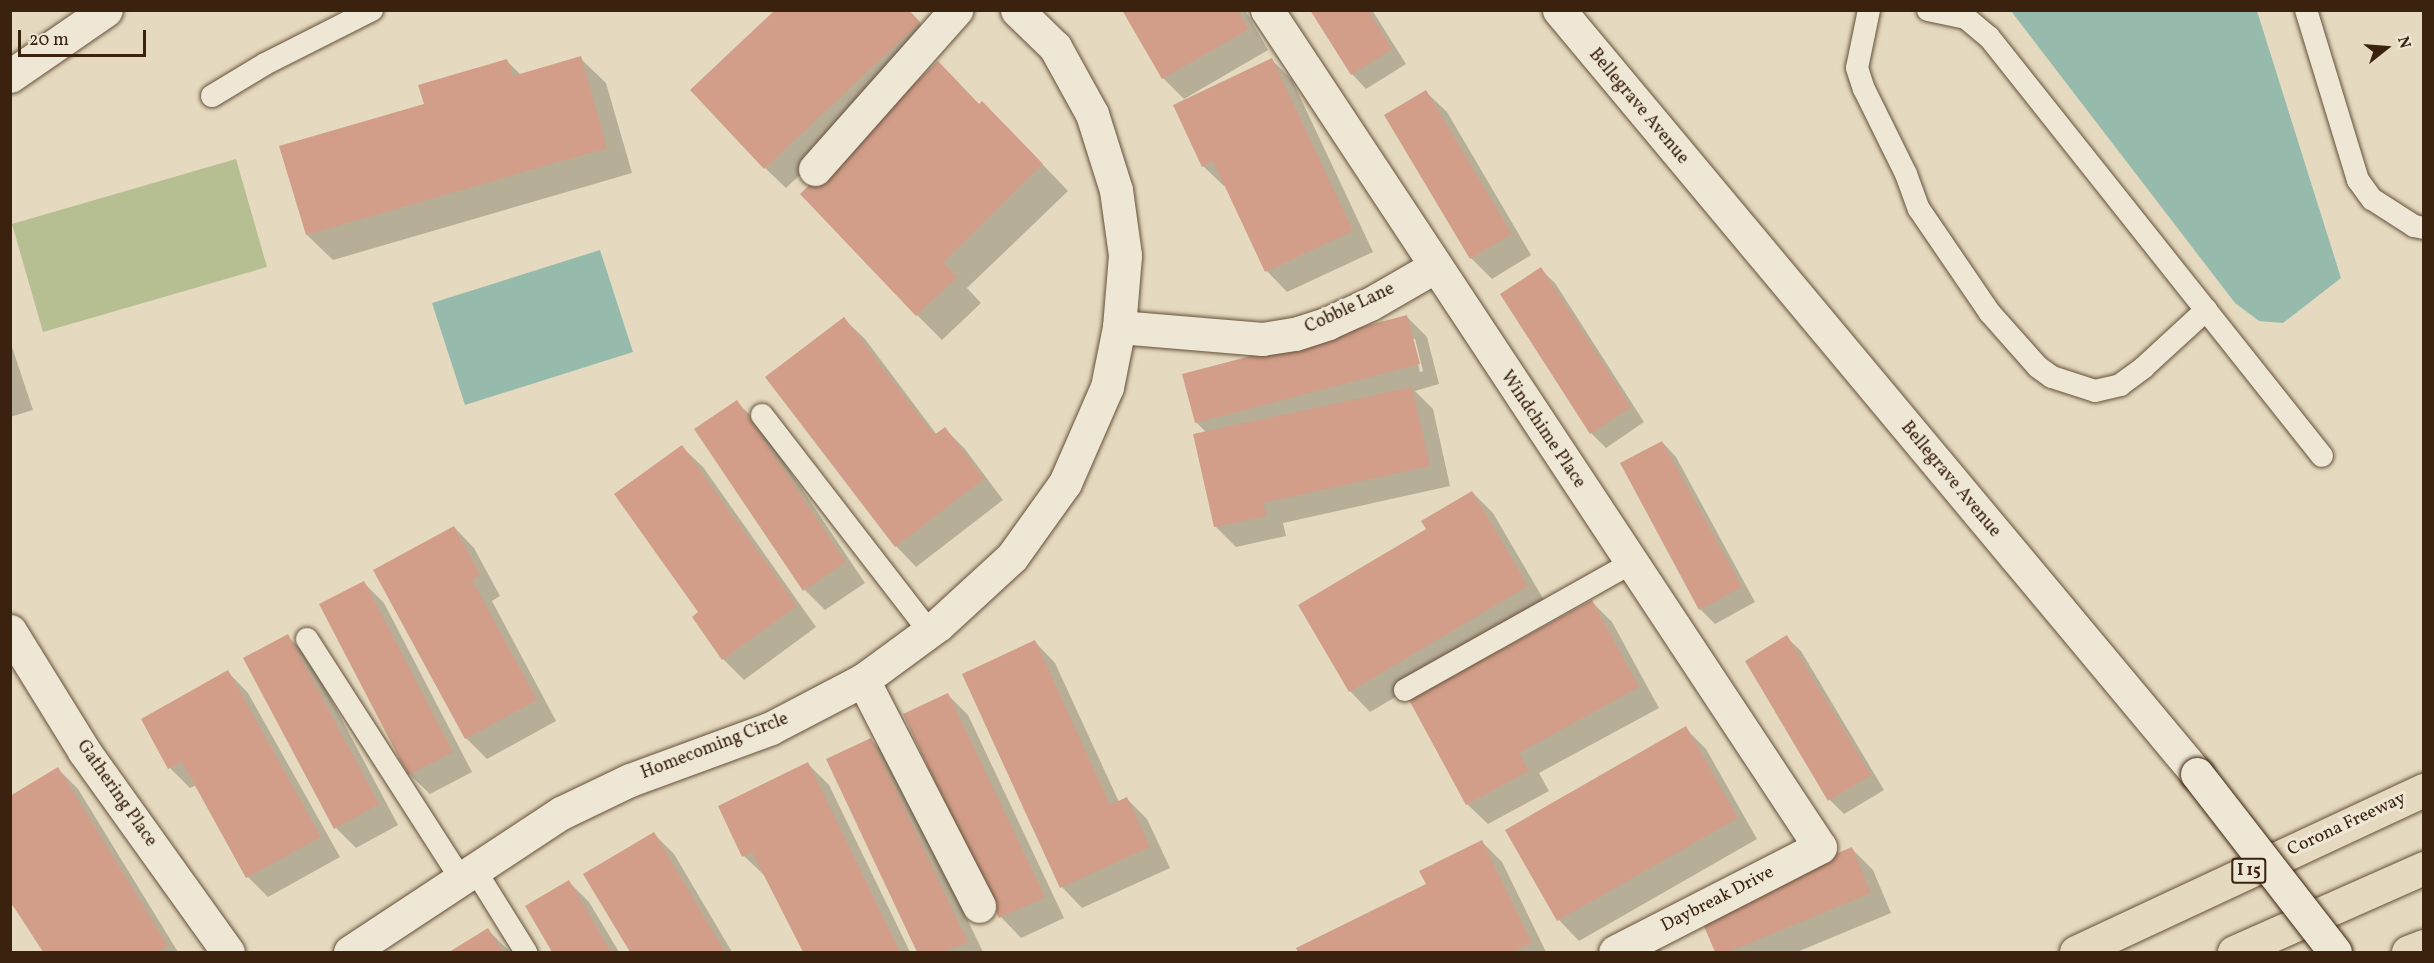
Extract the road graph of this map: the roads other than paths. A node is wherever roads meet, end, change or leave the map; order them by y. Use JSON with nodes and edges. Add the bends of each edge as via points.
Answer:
{"nodes":[{"id":1,"x":106,"y":10,"type":"edge"},
{"id":2,"x":372,"y":10,"type":"edge"},
{"id":3,"x":956,"y":10,"type":"edge"},
{"id":4,"x":1017,"y":10,"type":"edge"},
{"id":5,"x":1267,"y":10,"type":"edge"},
{"id":6,"x":1869,"y":10,"type":"edge"},
{"id":7,"x":1928,"y":10,"type":"edge"},
{"id":8,"x":2306,"y":10,"type":"edge"},
{"id":9,"x":1569,"y":13,"type":"edge"},
{"id":10,"x":10,"y":76,"type":"edge"},
{"id":11,"x":212,"y":96,"type":"dead end"},
{"id":12,"x":815,"y":169,"type":"dead end"},
{"id":13,"x":2424,"y":228,"type":"edge"},
{"id":14,"x":1434,"y":267,"type":"junction"},
{"id":15,"x":2206,"y":310,"type":"junction"},
{"id":16,"x":1119,"y":327,"type":"junction"},
{"id":17,"x":762,"y":415,"type":"dead end"},
{"id":18,"x":2322,"y":456,"type":"dead end"},
{"id":19,"x":1631,"y":563,"type":"junction"},
{"id":20,"x":10,"y":631,"type":"edge"},
{"id":21,"x":929,"y":631,"type":"junction"},
{"id":22,"x":307,"y":639,"type":"dead end"},
{"id":23,"x":864,"y":680,"type":"junction"},
{"id":24,"x":1405,"y":690,"type":"dead end"},
{"id":25,"x":2424,"y":790,"type":"edge"},
{"id":26,"x":1820,"y":847,"type":"joint"},
{"id":27,"x":2424,"y":868,"type":"edge"},
{"id":28,"x":468,"y":875,"type":"junction"},
{"id":29,"x":979,"y":906,"type":"dead end"},
{"id":30,"x":2424,"y":946,"type":"edge"},
{"id":31,"x":228,"y":952,"type":"edge"},
{"id":32,"x":350,"y":952,"type":"edge"},
{"id":33,"x":526,"y":952,"type":"edge"},
{"id":34,"x":1615,"y":952,"type":"edge"},
{"id":35,"x":2076,"y":952,"type":"edge"},
{"id":36,"x":2234,"y":952,"type":"edge"},
{"id":37,"x":2335,"y":952,"type":"edge"},
{"id":38,"x":2408,"y":952,"type":"edge"}],
"edges":[{"from":1,"to":10,"type":"street"},
{"from":2,"to":11,"type":"lane","via":[[265,64]]},
{"from":3,"to":12,"type":"street"},
{"from":4,"to":16,"type":"street","name":"Homecoming Circle","via":[[1055,46],[1092,114],[1116,190],[1125,255]]},
{"from":5,"to":14,"type":"street","name":"Windchime Place"},
{"from":6,"to":15,"type":"lane","via":[[1857,68],[1919,209],[1990,313],[2038,367],[2052,377],[2095,391],[2120,385]]},
{"from":7,"to":15,"type":"lane","via":[[1966,18],[1989,37]]},
{"from":8,"to":13,"type":"lane","via":[[2358,180],[2372,199],[2414,226]]},
{"from":9,"to":37,"type":"street","name":"Bellegrave Avenue","bridge":true,"via":[[2197,774]]},
{"from":14,"to":16,"type":"street","name":"Cobble Lane","via":[[1370,304],[1295,334],[1262,339]]},
{"from":14,"to":19,"type":"street","name":"Windchime Place"},
{"from":15,"to":18,"type":"lane"},
{"from":16,"to":21,"type":"street","name":"Homecoming Circle","via":[[1107,387],[1065,483],[1012,557]]},
{"from":17,"to":21,"type":"lane"},
{"from":19,"to":24,"type":"lane"},
{"from":19,"to":26,"type":"street","name":"Windchime Place"},
{"from":20,"to":31,"type":"street","name":"Gathering Place","via":[[84,751]]},
{"from":21,"to":23,"type":"street","name":"Homecoming Circle"},
{"from":22,"to":28,"type":"lane"},
{"from":23,"to":28,"type":"street","name":"Homecoming Circle","via":[[771,728],[630,780],[561,813]]},
{"from":23,"to":29,"type":"street"},
{"from":25,"to":35,"type":"highway","name":"Corona Freeway","number":"I 15"},
{"from":26,"to":34,"type":"street","name":"Daybreak Drive"},
{"from":27,"to":36,"type":"highway"},
{"from":28,"to":32,"type":"street","name":"Homecoming Circle"},
{"from":28,"to":33,"type":"lane"},
{"from":30,"to":38,"type":"highway"}]}
